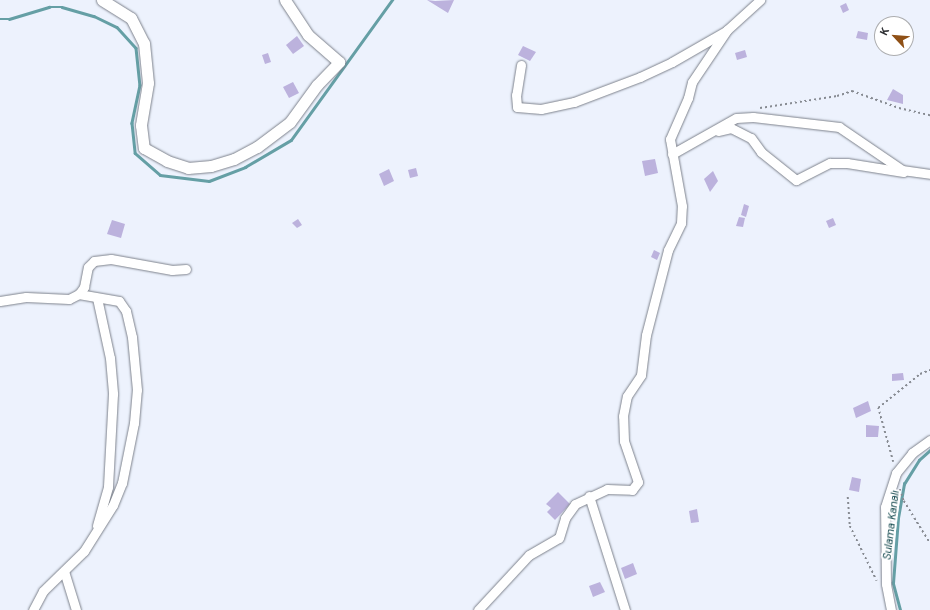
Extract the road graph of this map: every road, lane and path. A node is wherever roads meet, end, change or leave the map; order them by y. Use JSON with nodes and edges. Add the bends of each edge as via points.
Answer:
{"nodes":[{"id":1,"x":102,"y":0,"type":"edge"},
{"id":2,"x":285,"y":0,"type":"edge"},
{"id":3,"x":760,"y":0,"type":"edge"},
{"id":4,"x":727,"y":30,"type":"junction"},
{"id":5,"x":521,"y":65,"type":"dead end"},
{"id":6,"x":754,"y":109,"type":"dead end"},
{"id":7,"x":930,"y":115,"type":"edge"},
{"id":8,"x":713,"y":131,"type":"junction"},
{"id":9,"x":672,"y":154,"type":"junction"},
{"id":10,"x":917,"y":172,"type":"junction"},
{"id":11,"x":930,"y":174,"type":"edge"},
{"id":12,"x":186,"y":269,"type":"dead end"},
{"id":13,"x":79,"y":294,"type":"junction"},
{"id":14,"x":97,"y":298,"type":"junction"},
{"id":15,"x":0,"y":301,"type":"edge"},
{"id":16,"x":930,"y":370,"type":"edge"},
{"id":17,"x":930,"y":440,"type":"edge"},
{"id":18,"x":896,"y":473,"type":"junction"},
{"id":19,"x":589,"y":496,"type":"junction"},
{"id":20,"x":848,"y":497,"type":"dead end"},
{"id":21,"x":904,"y":501,"type":"dead end"},
{"id":22,"x":95,"y":534,"type":"junction"},
{"id":23,"x":930,"y":543,"type":"edge"},
{"id":24,"x":64,"y":571,"type":"junction"},
{"id":25,"x":886,"y":584,"type":"junction"},
{"id":26,"x":33,"y":610,"type":"edge"},
{"id":27,"x":76,"y":610,"type":"edge"},
{"id":28,"x":478,"y":610,"type":"edge"},
{"id":29,"x":625,"y":610,"type":"edge"},
{"id":30,"x":891,"y":610,"type":"edge"}],
"edges":[{"from":1,"to":2,"type":"street","via":[[131,18],[144,43],[148,83],[141,126],[144,148],[166,161],[188,168],[211,166],[234,159],[257,146],[290,122],[317,85],[339,62],[308,35]]},
{"from":3,"to":4,"type":"street"},
{"from":4,"to":5,"type":"street","via":[[672,62],[640,77],[574,102],[541,109],[517,107],[516,95]]},
{"from":4,"to":9,"type":"street","via":[[692,82],[688,98],[670,139]]},
{"from":6,"to":7,"type":"path","via":[[837,96],[852,91],[899,108]]},
{"from":8,"to":9,"type":"street"},
{"from":8,"to":10,"type":"street","via":[[736,118],[753,117],[839,127],[902,170]]},
{"from":8,"to":10,"type":"street","via":[[731,128],[751,138],[761,152],[796,180],[830,163],[847,162],[897,173]]},
{"from":9,"to":19,"type":"street","via":[[682,206],[681,223],[668,250],[646,335],[641,375],[627,396],[623,416],[624,441],[638,482],[632,490],[607,489]]},
{"from":10,"to":11,"type":"street"},
{"from":12,"to":13,"type":"street","via":[[172,270],[111,259],[94,261],[88,267],[84,287]]},
{"from":13,"to":14,"type":"street"},
{"from":13,"to":15,"type":"street","via":[[69,299],[26,297]]},
{"from":14,"to":22,"type":"street","via":[[110,358],[112,394],[108,487]]},
{"from":14,"to":22,"type":"street","via":[[119,301],[126,311],[132,337],[137,390],[134,424],[122,483],[114,505]]},
{"from":16,"to":18,"type":"path","via":[[920,374],[878,408]]},
{"from":17,"to":18,"type":"street","via":[[912,453]]},
{"from":18,"to":25,"type":"street","via":[[885,507]]},
{"from":19,"to":28,"type":"street","via":[[575,504],[565,518],[559,538],[529,554]]},
{"from":19,"to":29,"type":"street"},
{"from":20,"to":25,"type":"path","via":[[850,526],[871,574],[877,582]]},
{"from":21,"to":23,"type":"path"},
{"from":22,"to":24,"type":"street","via":[[84,551]]},
{"from":24,"to":26,"type":"street","via":[[43,591]]},
{"from":24,"to":27,"type":"street"},
{"from":25,"to":30,"type":"street"}]}
